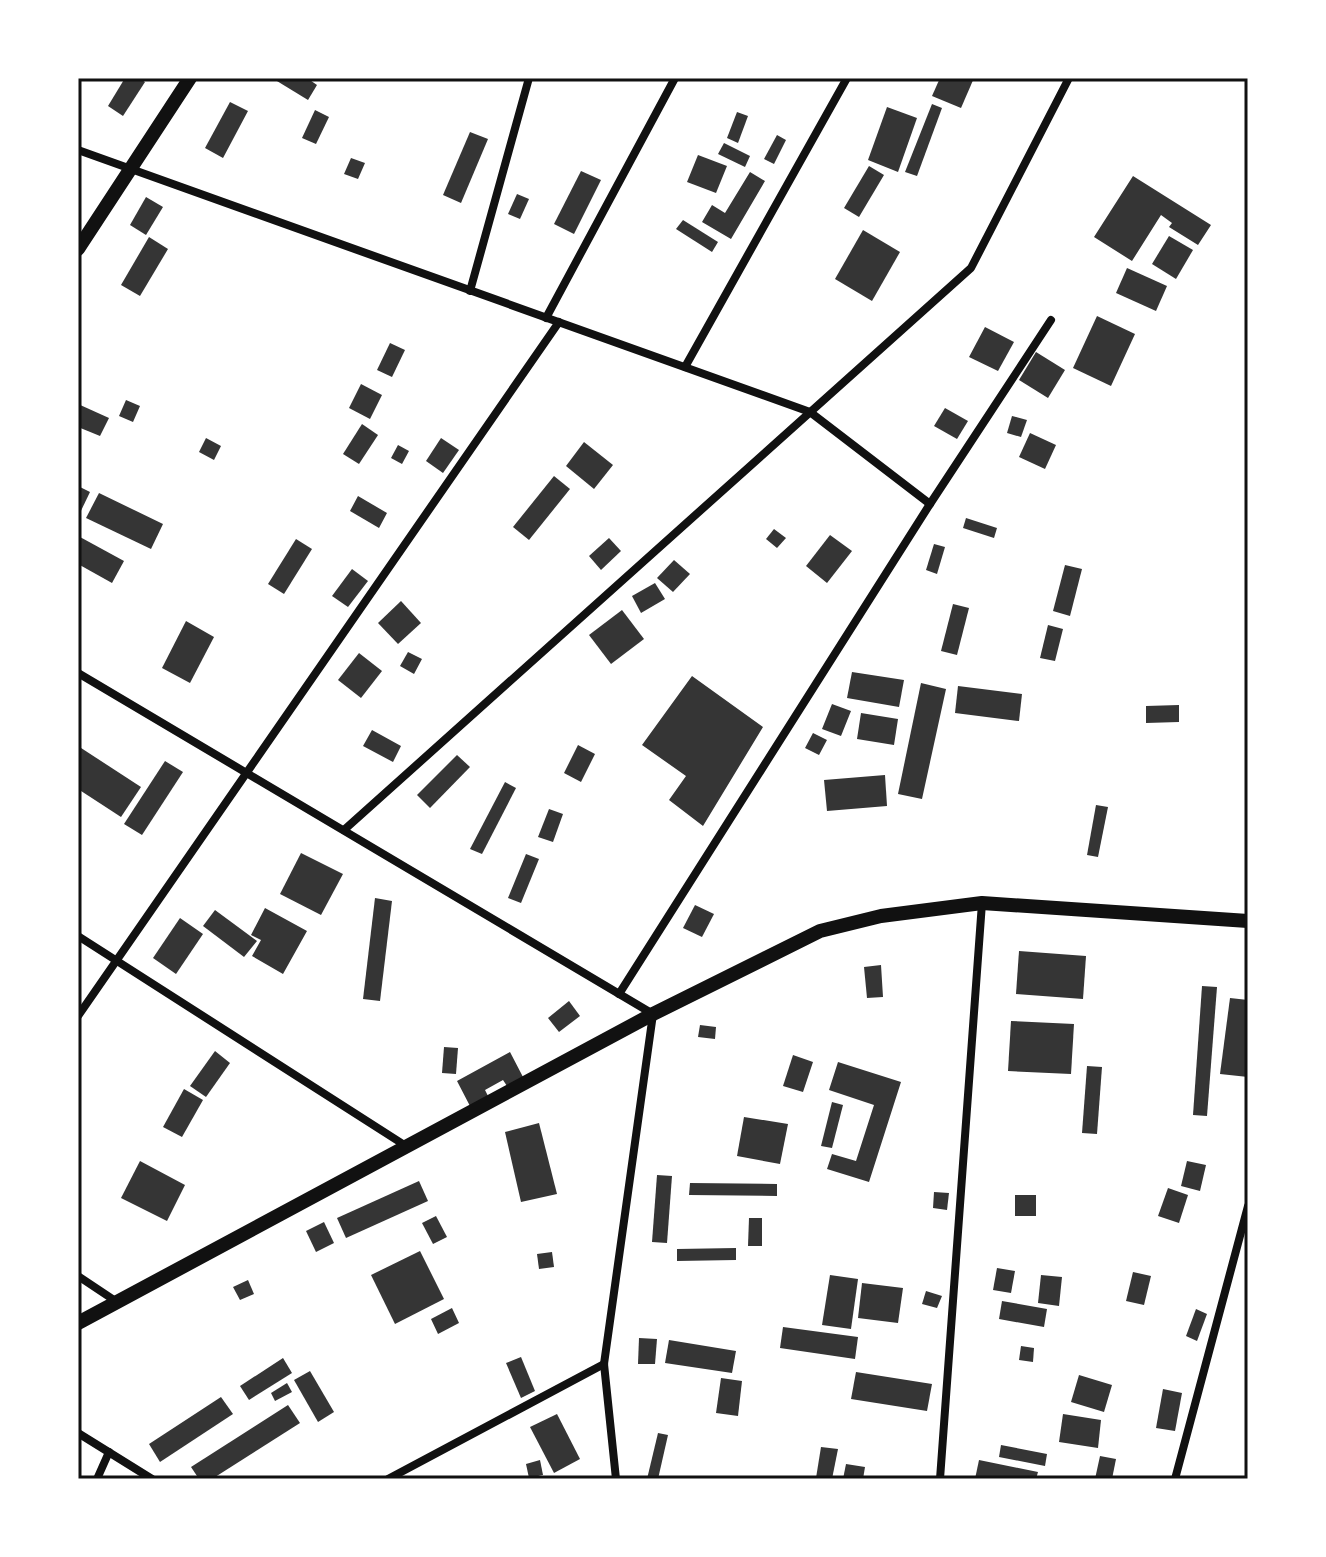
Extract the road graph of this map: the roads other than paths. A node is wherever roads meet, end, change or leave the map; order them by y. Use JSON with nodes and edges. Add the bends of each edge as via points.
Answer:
{"nodes":[{"id":1,"x":190,"y":78,"type":"edge"},
{"id":2,"x":529,"y":78,"type":"edge"},
{"id":3,"x":675,"y":78,"type":"edge"},
{"id":4,"x":847,"y":78,"type":"edge"},
{"id":5,"x":1069,"y":78,"type":"edge"},
{"id":6,"x":78,"y":150,"type":"edge"},
{"id":7,"x":131,"y":169,"type":"junction"},
{"id":8,"x":78,"y":249,"type":"edge"},
{"id":9,"x":470,"y":291,"type":"junction"},
{"id":10,"x":546,"y":318,"type":"junction"},
{"id":11,"x":1051,"y":320,"type":"dead end"},
{"id":12,"x":559,"y":322,"type":"junction"},
{"id":13,"x":685,"y":367,"type":"junction"},
{"id":14,"x":810,"y":412,"type":"junction"},
{"id":15,"x":930,"y":504,"type":"junction"},
{"id":16,"x":78,"y":673,"type":"edge"},
{"id":17,"x":247,"y":773,"type":"junction"},
{"id":18,"x":344,"y":830,"type":"junction"},
{"id":19,"x":982,"y":903,"type":"junction"},
{"id":20,"x":1248,"y":921,"type":"edge"},
{"id":21,"x":78,"y":936,"type":"edge"},
{"id":22,"x":117,"y":961,"type":"junction"},
{"id":23,"x":619,"y":994,"type":"junction"},
{"id":24,"x":653,"y":1014,"type":"junction"},
{"id":25,"x":78,"y":1016,"type":"edge"},
{"id":26,"x":406,"y":1146,"type":"junction"},
{"id":27,"x":1248,"y":1206,"type":"edge"},
{"id":28,"x":78,"y":1276,"type":"edge"},
{"id":29,"x":117,"y":1302,"type":"junction"},
{"id":30,"x":78,"y":1323,"type":"edge"},
{"id":31,"x":604,"y":1364,"type":"junction"},
{"id":32,"x":78,"y":1433,"type":"edge"},
{"id":33,"x":109,"y":1452,"type":"junction"},
{"id":34,"x":97,"y":1479,"type":"edge"},
{"id":35,"x":152,"y":1479,"type":"edge"},
{"id":36,"x":388,"y":1479,"type":"edge"},
{"id":37,"x":616,"y":1479,"type":"edge"},
{"id":38,"x":940,"y":1479,"type":"edge"},
{"id":39,"x":1175,"y":1479,"type":"edge"}],
"edges":[{"from":1,"to":7,"type":"street"},
{"from":2,"to":9,"type":"street"},
{"from":3,"to":10,"type":"street"},
{"from":4,"to":13,"type":"street"},
{"from":5,"to":14,"type":"street","via":[[971,268]]},
{"from":6,"to":7,"type":"street"},
{"from":7,"to":8,"type":"street"},
{"from":7,"to":9,"type":"street"},
{"from":9,"to":10,"type":"street"},
{"from":10,"to":12,"type":"street"},
{"from":11,"to":15,"type":"street"},
{"from":12,"to":13,"type":"street"},
{"from":12,"to":17,"type":"street"},
{"from":13,"to":14,"type":"street"},
{"from":14,"to":15,"type":"street"},
{"from":14,"to":18,"type":"street"},
{"from":15,"to":23,"type":"street"},
{"from":16,"to":17,"type":"street"},
{"from":17,"to":18,"type":"street"},
{"from":17,"to":22,"type":"street"},
{"from":18,"to":23,"type":"street"},
{"from":19,"to":20,"type":"street"},
{"from":19,"to":24,"type":"street","via":[[881,916],[820,931]]},
{"from":19,"to":38,"type":"street"},
{"from":21,"to":22,"type":"street"},
{"from":22,"to":25,"type":"street"},
{"from":22,"to":26,"type":"street"},
{"from":23,"to":24,"type":"street"},
{"from":24,"to":26,"type":"street"},
{"from":24,"to":31,"type":"street"},
{"from":26,"to":29,"type":"street"},
{"from":27,"to":39,"type":"street"},
{"from":28,"to":29,"type":"street"},
{"from":29,"to":30,"type":"street"},
{"from":31,"to":36,"type":"street"},
{"from":31,"to":37,"type":"street"},
{"from":32,"to":33,"type":"street"},
{"from":33,"to":34,"type":"street"},
{"from":33,"to":35,"type":"street"}]}
